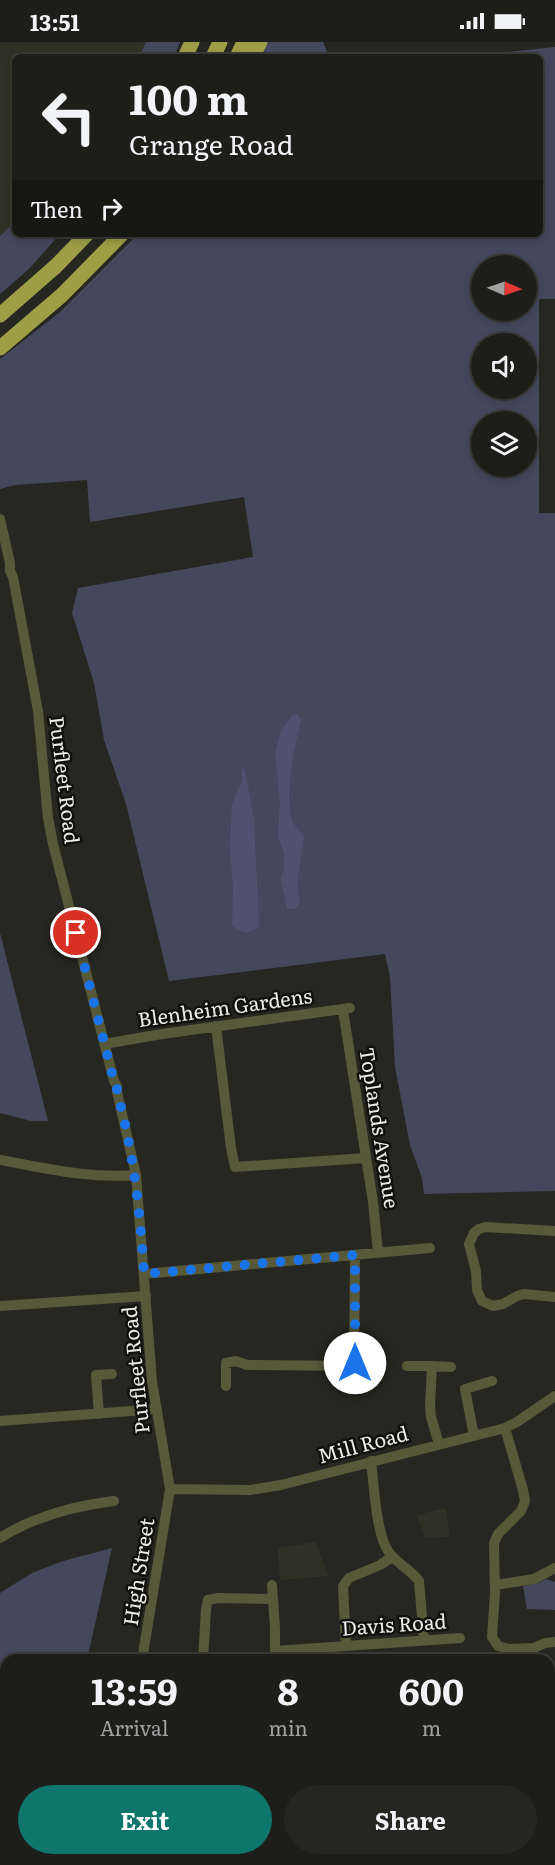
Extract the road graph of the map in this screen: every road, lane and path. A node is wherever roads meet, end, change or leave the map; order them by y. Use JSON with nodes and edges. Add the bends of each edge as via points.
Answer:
{"nodes":[{"id":1,"x":73,"y":237,"type":"edge"},
{"id":2,"x":84,"y":237,"type":"edge"},
{"id":3,"x":119,"y":237,"type":"edge"},
{"id":4,"x":56,"y":266,"type":"junction"},
{"id":5,"x":0,"y":315,"type":"edge"},
{"id":6,"x":0,"y":348,"type":"edge"},
{"id":7,"x":0,"y":519,"type":"edge"},
{"id":8,"x":346,"y":1009,"type":"joint"},
{"id":9,"x":216,"y":1026,"type":"junction"},
{"id":10,"x":104,"y":1044,"type":"junction"},
{"id":11,"x":366,"y":1158,"type":"junction"},
{"id":12,"x":0,"y":1160,"type":"edge"},
{"id":13,"x":136,"y":1175,"type":"junction"},
{"id":14,"x":555,"y":1231,"type":"edge"},
{"id":15,"x":430,"y":1248,"type":"dead end"},
{"id":16,"x":378,"y":1252,"type":"junction"},
{"id":17,"x":355,"y":1255,"type":"junction"},
{"id":18,"x":144,"y":1274,"type":"junction"},
{"id":19,"x":146,"y":1296,"type":"junction"},
{"id":20,"x":555,"y":1297,"type":"edge"},
{"id":21,"x":0,"y":1306,"type":"edge"},
{"id":22,"x":407,"y":1366,"type":"dead end"},
{"id":23,"x":432,"y":1366,"type":"junction"},
{"id":24,"x":452,"y":1367,"type":"dead end"},
{"id":25,"x":112,"y":1374,"type":"dead end"},
{"id":26,"x":492,"y":1381,"type":"dead end"},
{"id":27,"x":226,"y":1386,"type":"dead end"},
{"id":28,"x":555,"y":1396,"type":"edge"},
{"id":29,"x":157,"y":1409,"type":"junction"},
{"id":30,"x":99,"y":1414,"type":"junction"},
{"id":31,"x":0,"y":1421,"type":"edge"},
{"id":32,"x":505,"y":1428,"type":"junction"},
{"id":33,"x":474,"y":1436,"type":"junction"},
{"id":34,"x":439,"y":1444,"type":"junction"},
{"id":35,"x":371,"y":1461,"type":"junction"},
{"id":36,"x":170,"y":1489,"type":"junction"},
{"id":37,"x":114,"y":1501,"type":"dead end"},
{"id":38,"x":0,"y":1538,"type":"edge"},
{"id":39,"x":392,"y":1557,"type":"junction"},
{"id":40,"x":555,"y":1568,"type":"edge"},
{"id":41,"x":272,"y":1585,"type":"dead end"},
{"id":42,"x":495,"y":1585,"type":"junction"},
{"id":43,"x":273,"y":1599,"type":"junction"},
{"id":44,"x":460,"y":1638,"type":"dead end"},
{"id":45,"x":424,"y":1640,"type":"junction"},
{"id":46,"x":555,"y":1642,"type":"edge"},
{"id":47,"x":346,"y":1646,"type":"junction"},
{"id":48,"x":143,"y":1654,"type":"edge"},
{"id":49,"x":203,"y":1654,"type":"edge"},
{"id":50,"x":275,"y":1654,"type":"edge"},
{"id":51,"x":287,"y":1654,"type":"edge"}],
"edges":[{"from":1,"to":4,"type":"highway"},
{"from":2,"to":4,"type":"highway"},
{"from":3,"to":6,"type":"highway","via":[[62,295]]},
{"from":4,"to":5,"type":"highway"},
{"from":7,"to":10,"type":"street","name":"Purfleet Road","via":[[38,711],[53,844]]},
{"from":8,"to":9,"type":"street","name":"Blenheim Gardens"},
{"from":8,"to":11,"type":"street","name":"Toplands Avenue"},
{"from":9,"to":10,"type":"street","name":"Blenheim Gardens"},
{"from":9,"to":11,"type":"street","via":[[235,1167]]},
{"from":10,"to":13,"type":"street"},
{"from":11,"to":16,"type":"street","name":"Toplands Avenue"},
{"from":12,"to":13,"type":"street","via":[[80,1175]]},
{"from":13,"to":18,"type":"street","name":"Purfleet Road"},
{"from":14,"to":20,"type":"street","via":[[486,1227],[474,1233],[469,1244],[479,1296],[486,1304],[498,1306],[524,1294]]},
{"from":15,"to":16,"type":"street"},
{"from":16,"to":17,"type":"street"},
{"from":17,"to":18,"type":"street"},
{"from":17,"to":27,"type":"street","via":[[354,1366],[247,1365],[236,1361],[226,1363]]},
{"from":18,"to":19,"type":"street","name":"Purfleet Road"},
{"from":19,"to":21,"type":"street"},
{"from":19,"to":29,"type":"street","name":"Purfleet Road"},
{"from":22,"to":23,"type":"street"},
{"from":23,"to":24,"type":"street"},
{"from":23,"to":34,"type":"street","via":[[430,1406]]},
{"from":25,"to":30,"type":"street","via":[[96,1375]]},
{"from":26,"to":33,"type":"street","via":[[465,1389]]},
{"from":28,"to":32,"type":"street","name":"Mill Road"},
{"from":29,"to":30,"type":"street"},
{"from":29,"to":36,"type":"street","name":"Purfleet Road"},
{"from":30,"to":31,"type":"street"},
{"from":32,"to":33,"type":"street","name":"Mill Road"},
{"from":32,"to":42,"type":"street","via":[[525,1501],[494,1543]]},
{"from":33,"to":34,"type":"street","name":"Mill Road"},
{"from":34,"to":35,"type":"street","name":"Mill Road"},
{"from":35,"to":36,"type":"street","name":"Mill Road","via":[[264,1489]]},
{"from":35,"to":39,"type":"street","via":[[382,1538]]},
{"from":36,"to":48,"type":"street","name":"High Street"},
{"from":37,"to":38,"type":"street","via":[[65,1509]]},
{"from":39,"to":45,"type":"street","via":[[419,1581]]},
{"from":39,"to":47,"type":"street","via":[[349,1578],[343,1586]]},
{"from":40,"to":42,"type":"street","via":[[534,1579]]},
{"from":41,"to":43,"type":"street"},
{"from":42,"to":46,"type":"street","via":[[491,1631],[494,1642],[509,1649]]},
{"from":43,"to":49,"type":"street","via":[[208,1600]]},
{"from":43,"to":50,"type":"street"},
{"from":44,"to":45,"type":"street","name":"Davis Road"},
{"from":45,"to":47,"type":"street","name":"Davis Road"},
{"from":47,"to":51,"type":"street","name":"Davis Road"}]}
